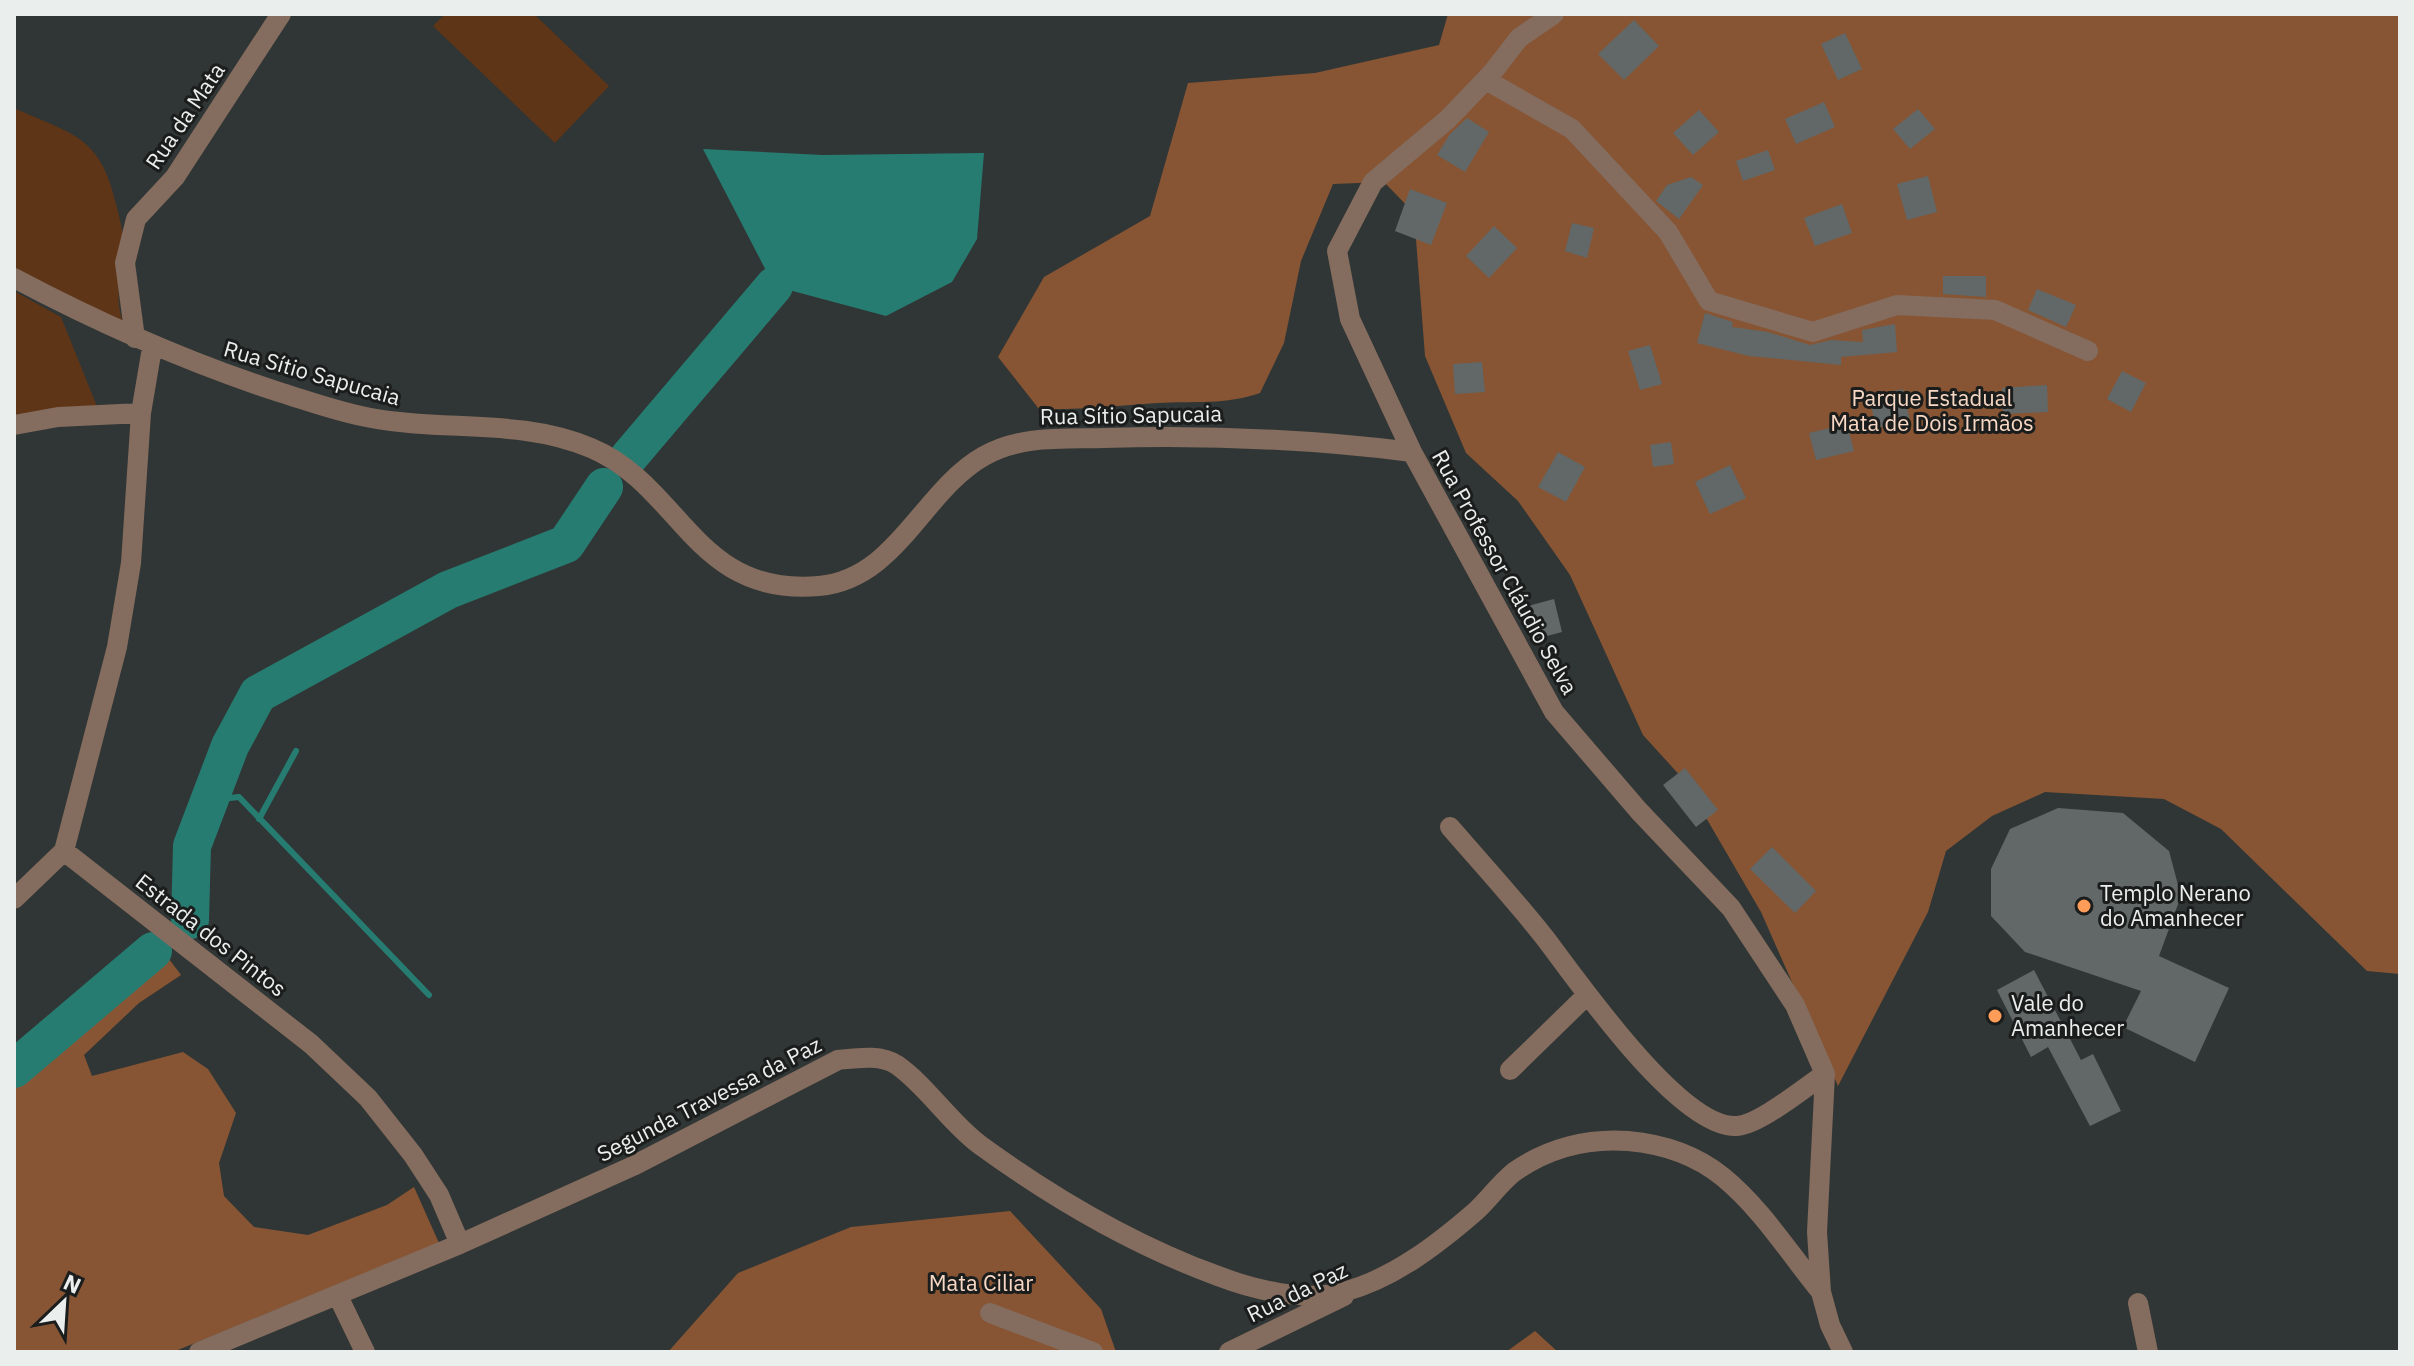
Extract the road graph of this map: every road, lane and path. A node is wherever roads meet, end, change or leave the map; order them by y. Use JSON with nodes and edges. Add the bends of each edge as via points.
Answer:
{"nodes":[{"id":1,"x":281,"y":14,"type":"edge"},
{"id":2,"x":1554,"y":14,"type":"edge"},
{"id":3,"x":1486,"y":80,"type":"junction"},
{"id":4,"x":14,"y":278,"type":"edge"},
{"id":5,"x":144,"y":343,"type":"junction"},
{"id":6,"x":2088,"y":351,"type":"dead end"},
{"id":7,"x":141,"y":413,"type":"junction"},
{"id":8,"x":14,"y":425,"type":"edge"},
{"id":9,"x":1412,"y":452,"type":"junction"},
{"id":10,"x":1450,"y":827,"type":"dead end"},
{"id":11,"x":64,"y":851,"type":"junction"},
{"id":12,"x":14,"y":899,"type":"edge"},
{"id":13,"x":1586,"y":996,"type":"junction"},
{"id":14,"x":1510,"y":1070,"type":"dead end"},
{"id":15,"x":1825,"y":1074,"type":"junction"},
{"id":16,"x":460,"y":1244,"type":"junction"},
{"id":17,"x":1387,"y":1276,"type":"junction"},
{"id":18,"x":1821,"y":1292,"type":"junction"},
{"id":19,"x":338,"y":1296,"type":"junction"},
{"id":20,"x":2138,"y":1303,"type":"dead end"},
{"id":21,"x":990,"y":1313,"type":"dead end"},
{"id":22,"x":199,"y":1352,"type":"edge"},
{"id":23,"x":365,"y":1352,"type":"edge"},
{"id":24,"x":1093,"y":1352,"type":"edge"},
{"id":25,"x":1229,"y":1352,"type":"edge"},
{"id":26,"x":1843,"y":1352,"type":"edge"},
{"id":27,"x":2148,"y":1352,"type":"edge"}],
"edges":[{"from":1,"to":5,"type":"street","name":"Rua da Mata","via":[[175,177],[136,219],[125,263]]},
{"from":2,"to":3,"type":"street","name":"Rua Professor Cláudio Selva","via":[[1519,38]]},
{"from":3,"to":6,"type":"street","via":[[1572,129],[1668,232],[1709,301],[1813,332],[1897,305],[1995,310]]},
{"from":3,"to":9,"type":"street","name":"Rua Professor Cláudio Selva","via":[[1373,182],[1337,251],[1350,319]]},
{"from":4,"to":5,"type":"street"},
{"from":5,"to":7,"type":"street"},
{"from":5,"to":9,"type":"street","name":"Rua Sítio Sapucaia","via":[[220,373],[367,418],[432,427],[507,426],[559,436],[595,450],[636,477],[717,560],[785,587],[853,578],[884,557],[962,471],[1013,444],[1137,437],[1279,439]]},
{"from":7,"to":8,"type":"street"},
{"from":7,"to":11,"type":"street","via":[[131,563],[117,647]]},
{"from":9,"to":15,"type":"street","name":"Rua Professor Cláudio Selva","via":[[1554,712],[1731,908],[1795,1005]]},
{"from":10,"to":13,"type":"street","via":[[1546,939]]},
{"from":11,"to":12,"type":"street"},
{"from":11,"to":16,"type":"street","name":"Estrada dos Pintos","via":[[311,1044],[368,1098],[439,1195]]},
{"from":13,"to":14,"type":"street"},
{"from":13,"to":15,"type":"street","via":[[1641,1061],[1715,1122],[1733,1127],[1752,1122]]},
{"from":15,"to":18,"type":"street","name":"Rua Professor Cláudio Selva","via":[[1817,1232]]},
{"from":16,"to":17,"type":"street","name":"Segunda Travessa da Paz","via":[[633,1166],[838,1060],[870,1057],[895,1064],[978,1144],[1071,1206],[1151,1249],[1220,1277],[1300,1294],[1341,1292]]},
{"from":16,"to":19,"type":"street"},
{"from":17,"to":18,"type":"street","name":"Segunda Travessa da Paz","via":[[1477,1210],[1513,1173],[1573,1144],[1609,1139],[1649,1143],[1687,1155],[1721,1175]]},
{"from":17,"to":25,"type":"street","name":"Rua da Paz"},
{"from":18,"to":26,"type":"street","name":"Rua Professor Cláudio Selva"},
{"from":19,"to":22,"type":"street"},
{"from":19,"to":23,"type":"street"},
{"from":20,"to":27,"type":"street"},
{"from":21,"to":24,"type":"street"}]}
